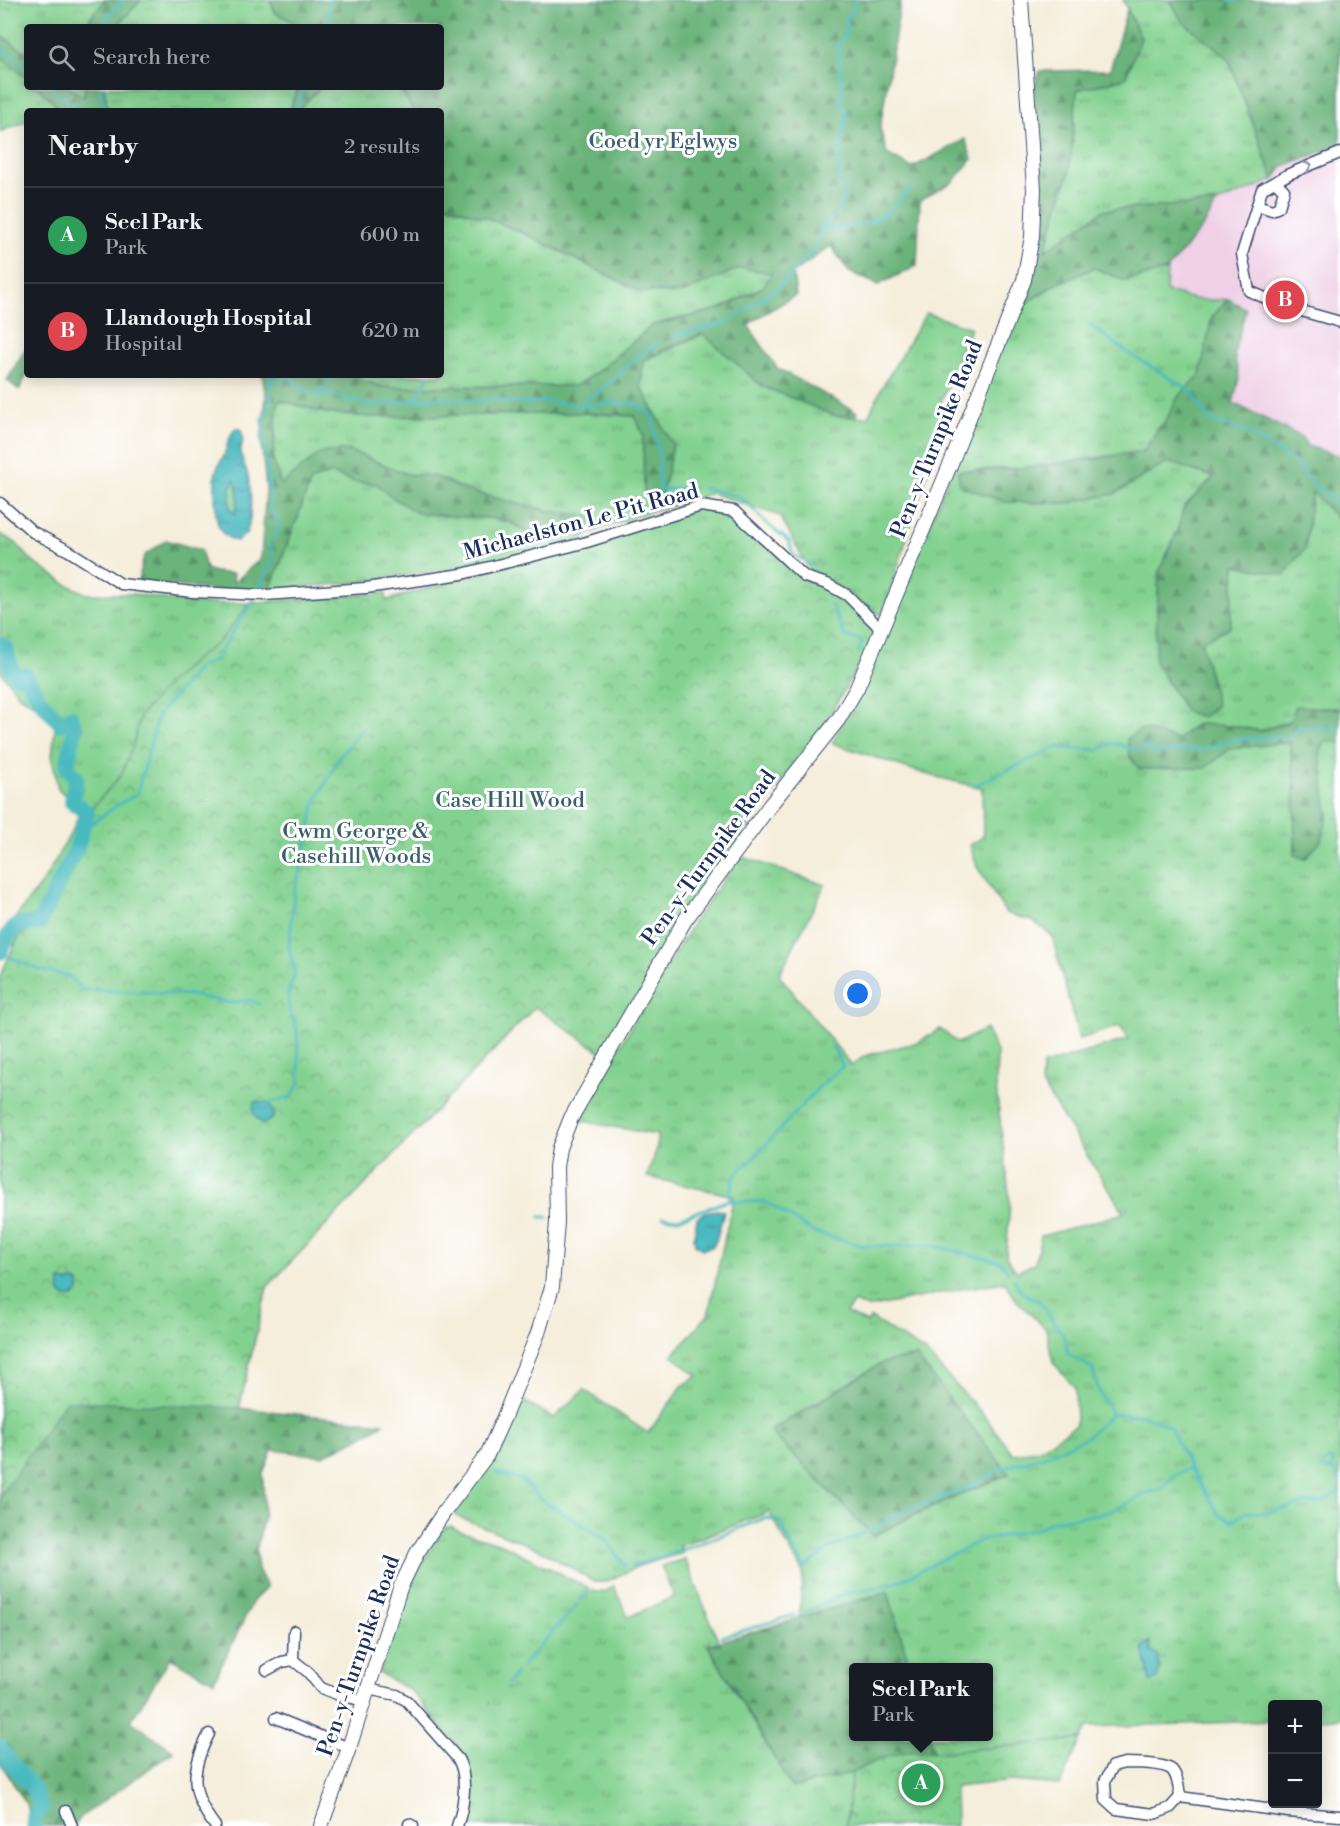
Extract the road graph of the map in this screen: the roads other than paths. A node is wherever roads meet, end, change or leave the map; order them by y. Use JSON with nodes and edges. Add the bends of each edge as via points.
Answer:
{"nodes":[{"id":1,"x":1021,"y":0,"type":"edge"},
{"id":2,"x":1340,"y":153,"type":"edge"},
{"id":3,"x":1276,"y":182,"type":"junction"},
{"id":4,"x":1257,"y":205,"type":"junction"},
{"id":5,"x":1340,"y":322,"type":"edge"},
{"id":6,"x":0,"y":503,"type":"edge"},
{"id":7,"x":882,"y":630,"type":"junction"},
{"id":8,"x":294,"y":1631,"type":"dead end"},
{"id":9,"x":293,"y":1660,"type":"junction"},
{"id":10,"x":267,"y":1670,"type":"dead end"},
{"id":11,"x":365,"y":1695,"type":"junction"},
{"id":12,"x":276,"y":1718,"type":"dead end"},
{"id":13,"x":209,"y":1734,"type":"dead end"},
{"id":14,"x":349,"y":1748,"type":"junction"},
{"id":15,"x":1180,"y":1797,"type":"junction"},
{"id":16,"x":66,"y":1811,"type":"dead end"},
{"id":17,"x":1340,"y":1816,"type":"edge"},
{"id":18,"x":72,"y":1826,"type":"edge"},
{"id":19,"x":215,"y":1826,"type":"edge"},
{"id":20,"x":321,"y":1826,"type":"edge"},
{"id":21,"x":458,"y":1826,"type":"edge"}],
"edges":[{"from":1,"to":7,"type":"street","name":"Pen-y-Turnpike Road","via":[[1034,189],[1032,237],[1024,280]]},
{"from":3,"to":2,"type":"street","one_way":true},
{"from":3,"to":4,"type":"street","via":[[1262,189]]},
{"from":3,"to":4,"type":"street","via":[[1284,190],[1279,207],[1272,210]]},
{"from":4,"to":5,"type":"street","via":[[1242,254],[1249,291]]},
{"from":6,"to":7,"type":"street","name":"Michaelston Le Pit Road","via":[[33,532],[121,584],[246,595],[366,588],[462,574],[587,542],[701,506],[734,511],[805,577],[847,595]]},
{"from":7,"to":11,"type":"street","name":"Pen-y-Turnpike Road","via":[[857,688],[838,720],[685,920],[571,1118],[556,1167],[552,1287],[538,1333],[487,1455],[444,1512],[400,1588]]},
{"from":8,"to":9,"type":"street"},
{"from":9,"to":10,"type":"street"},
{"from":9,"to":11,"type":"street","via":[[321,1688],[339,1695]]},
{"from":11,"to":14,"type":"street","name":"Pen-y-Turnpike Road"},
{"from":11,"to":21,"type":"street","via":[[397,1695],[407,1701],[458,1759],[464,1801]]},
{"from":12,"to":14,"type":"street"},
{"from":13,"to":19,"type":"street","via":[[200,1753],[195,1783],[202,1809]]},
{"from":14,"to":20,"type":"street","name":"Pen-y-Turnpike Road"},
{"from":15,"to":15,"type":"street","via":[[1170,1808],[1154,1814],[1116,1809],[1106,1800],[1105,1781],[1113,1766],[1125,1762],[1161,1766],[1171,1770],[1178,1781]]},
{"from":15,"to":17,"type":"street"},
{"from":16,"to":18,"type":"street"}]}
